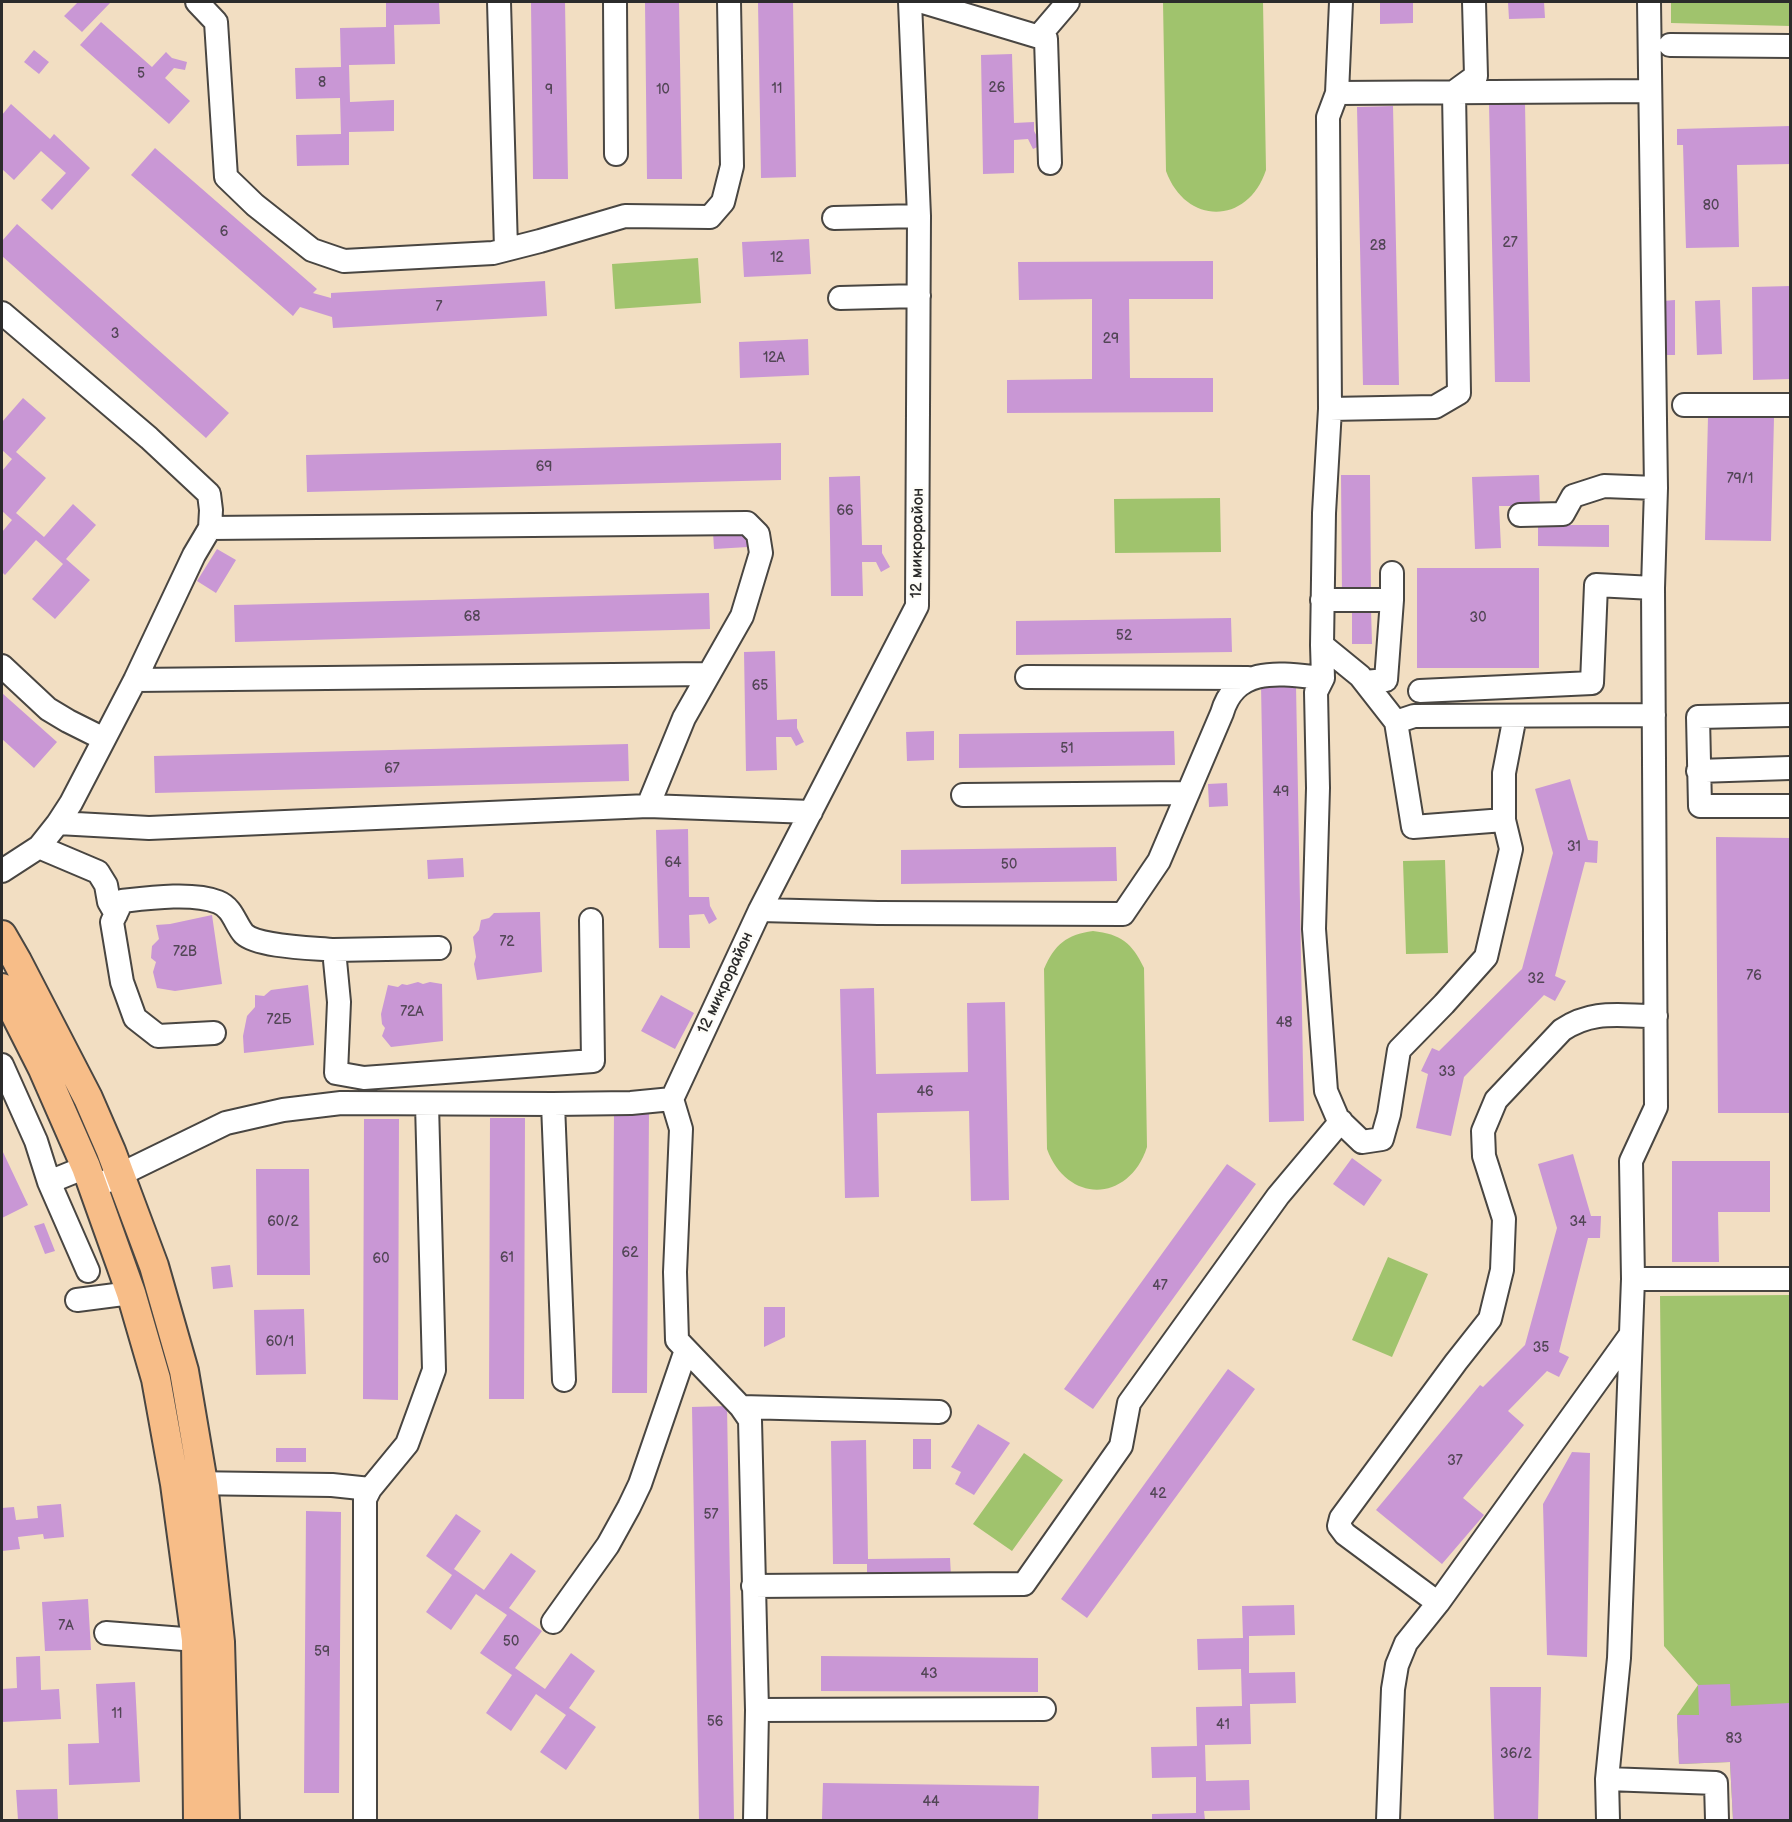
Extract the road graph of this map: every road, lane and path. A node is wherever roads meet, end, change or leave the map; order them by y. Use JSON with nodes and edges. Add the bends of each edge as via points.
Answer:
{"nodes":[{"id":1,"x":199,"y":2,"type":"edge"},
{"id":2,"x":499,"y":2,"type":"edge"},
{"id":3,"x":615,"y":2,"type":"edge"},
{"id":4,"x":729,"y":2,"type":"edge"},
{"id":5,"x":910,"y":2,"type":"edge"},
{"id":6,"x":923,"y":2,"type":"edge"},
{"id":7,"x":1068,"y":2,"type":"edge"},
{"id":8,"x":1341,"y":2,"type":"edge"},
{"id":9,"x":1474,"y":2,"type":"edge"},
{"id":10,"x":1649,"y":2,"type":"edge"},
{"id":11,"x":1039,"y":36,"type":"junction"},
{"id":12,"x":1670,"y":45,"type":"dead end"},
{"id":13,"x":1791,"y":46,"type":"edge"},
{"id":14,"x":1650,"y":91,"type":"junction"},
{"id":15,"x":1454,"y":92,"type":"junction"},
{"id":16,"x":1337,"y":93,"type":"junction"},
{"id":17,"x":616,"y":154,"type":"dead end"},
{"id":18,"x":1050,"y":163,"type":"dead end"},
{"id":19,"x":919,"y":216,"type":"junction"},
{"id":20,"x":834,"y":218,"type":"dead end"},
{"id":21,"x":506,"y":249,"type":"junction"},
{"id":22,"x":919,"y":296,"type":"junction"},
{"id":23,"x":840,"y":298,"type":"dead end"},
{"id":24,"x":2,"y":313,"type":"edge"},
{"id":25,"x":1684,"y":405,"type":"dead end"},
{"id":26,"x":1791,"y":405,"type":"edge"},
{"id":27,"x":1330,"y":409,"type":"junction"},
{"id":28,"x":1656,"y":488,"type":"junction"},
{"id":29,"x":1520,"y":515,"type":"dead end"},
{"id":30,"x":210,"y":528,"type":"junction"},
{"id":31,"x":1392,"y":573,"type":"dead end"},
{"id":32,"x":1653,"y":588,"type":"junction"},
{"id":33,"x":1322,"y":600,"type":"junction"},
{"id":34,"x":1392,"y":600,"type":"junction"},
{"id":35,"x":1322,"y":645,"type":"junction"},
{"id":36,"x":2,"y":666,"type":"edge"},
{"id":37,"x":708,"y":674,"type":"junction"},
{"id":38,"x":1027,"y":677,"type":"dead end"},
{"id":39,"x":1248,"y":678,"type":"junction"},
{"id":40,"x":1323,"y":678,"type":"junction"},
{"id":41,"x":135,"y":680,"type":"junction"},
{"id":42,"x":1365,"y":681,"type":"junction"},
{"id":43,"x":1420,"y":691,"type":"dead end"},
{"id":44,"x":1654,"y":715,"type":"junction"},
{"id":45,"x":1515,"y":716,"type":"junction"},
{"id":46,"x":1791,"y":716,"type":"edge"},
{"id":47,"x":1396,"y":722,"type":"junction"},
{"id":48,"x":104,"y":739,"type":"junction"},
{"id":49,"x":1791,"y":768,"type":"edge"},
{"id":50,"x":1698,"y":771,"type":"junction"},
{"id":51,"x":1188,"y":793,"type":"junction"},
{"id":52,"x":963,"y":795,"type":"dead end"},
{"id":53,"x":648,"y":806,"type":"junction"},
{"id":54,"x":1791,"y":806,"type":"edge"},
{"id":55,"x":811,"y":812,"type":"junction"},
{"id":56,"x":1504,"y":820,"type":"junction"},
{"id":57,"x":58,"y":823,"type":"junction"},
{"id":58,"x":39,"y":847,"type":"junction"},
{"id":59,"x":2,"y":871,"type":"edge"},
{"id":60,"x":760,"y":910,"type":"junction"},
{"id":61,"x":116,"y":914,"type":"junction"},
{"id":62,"x":591,"y":920,"type":"dead end"},
{"id":63,"x":2,"y":935,"type":"edge"},
{"id":64,"x":439,"y":948,"type":"dead end"},
{"id":65,"x":334,"y":950,"type":"junction"},
{"id":66,"x":2,"y":988,"type":"edge"},
{"id":67,"x":1656,"y":1016,"type":"junction"},
{"id":68,"x":214,"y":1033,"type":"dead end"},
{"id":69,"x":2,"y":1065,"type":"edge"},
{"id":70,"x":672,"y":1099,"type":"junction"},
{"id":71,"x":58,"y":1101,"type":"junction"},
{"id":72,"x":427,"y":1104,"type":"junction"},
{"id":73,"x":553,"y":1104,"type":"junction"},
{"id":74,"x":24,"y":1114,"type":"junction"},
{"id":75,"x":1341,"y":1121,"type":"junction"},
{"id":76,"x":121,"y":1176,"type":"junction"},
{"id":77,"x":90,"y":1177,"type":"junction"},
{"id":78,"x":49,"y":1182,"type":"junction"},
{"id":79,"x":88,"y":1271,"type":"dead end"},
{"id":80,"x":1633,"y":1279,"type":"junction"},
{"id":81,"x":1791,"y":1279,"type":"edge"},
{"id":82,"x":131,"y":1293,"type":"junction"},
{"id":83,"x":77,"y":1300,"type":"dead end"},
{"id":84,"x":1629,"y":1337,"type":"junction"},
{"id":85,"x":686,"y":1350,"type":"junction"},
{"id":86,"x":564,"y":1380,"type":"dead end"},
{"id":87,"x":741,"y":1407,"type":"junction"},
{"id":88,"x":939,"y":1412,"type":"dead end"},
{"id":89,"x":189,"y":1483,"type":"junction"},
{"id":90,"x":370,"y":1489,"type":"junction"},
{"id":91,"x":753,"y":1586,"type":"junction"},
{"id":92,"x":1438,"y":1603,"type":"junction"},
{"id":93,"x":553,"y":1622,"type":"dead end"},
{"id":94,"x":106,"y":1633,"type":"dead end"},
{"id":95,"x":208,"y":1641,"type":"junction"},
{"id":96,"x":1044,"y":1709,"type":"dead end"},
{"id":97,"x":757,"y":1710,"type":"junction"},
{"id":98,"x":1607,"y":1779,"type":"junction"},
{"id":99,"x":198,"y":1821,"type":"edge"},
{"id":100,"x":225,"y":1821,"type":"edge"},
{"id":101,"x":365,"y":1821,"type":"edge"},
{"id":102,"x":755,"y":1821,"type":"edge"},
{"id":103,"x":1388,"y":1821,"type":"edge"},
{"id":104,"x":1608,"y":1821,"type":"edge"},
{"id":105,"x":1717,"y":1821,"type":"edge"}],
"edges":[{"from":1,"to":21,"type":"street","via":[[216,22],[226,177],[255,205],[312,250],[344,261],[493,253]]},
{"from":2,"to":21,"type":"street"},
{"from":3,"to":17,"type":"street"},
{"from":4,"to":21,"type":"street","via":[[732,166],[723,202],[710,218],[625,216]]},
{"from":5,"to":19,"type":"street","name":"12 микрорайон"},
{"from":6,"to":11,"type":"street"},
{"from":7,"to":11,"type":"street"},
{"from":8,"to":16,"type":"street"},
{"from":9,"to":15,"type":"street","via":[[1476,76]]},
{"from":10,"to":14,"type":"street"},
{"from":11,"to":18,"type":"street","via":[[1046,39]]},
{"from":12,"to":13,"type":"street"},
{"from":14,"to":15,"type":"street"},
{"from":14,"to":28,"type":"street"},
{"from":15,"to":16,"type":"street"},
{"from":15,"to":27,"type":"street","via":[[1459,393],[1435,407]]},
{"from":16,"to":27,"type":"street","via":[[1328,117]]},
{"from":19,"to":20,"type":"street"},
{"from":19,"to":22,"type":"street","name":"12 микрорайон"},
{"from":22,"to":23,"type":"street"},
{"from":22,"to":55,"type":"street","name":"12 микрорайон","via":[[917,606]]},
{"from":24,"to":30,"type":"street","via":[[149,438],[208,494]]},
{"from":25,"to":26,"type":"street"},
{"from":27,"to":33,"type":"street"},
{"from":28,"to":29,"type":"street","via":[[1604,486],[1574,496],[1563,513]]},
{"from":28,"to":32,"type":"street"},
{"from":30,"to":37,"type":"street","via":[[747,523],[758,534],[761,553],[742,616]]},
{"from":30,"to":41,"type":"street"},
{"from":31,"to":34,"type":"street"},
{"from":32,"to":43,"type":"street","via":[[1596,585],[1592,683]]},
{"from":32,"to":44,"type":"street"},
{"from":33,"to":34,"type":"street"},
{"from":33,"to":35,"type":"street"},
{"from":34,"to":42,"type":"street","via":[[1386,680]]},
{"from":35,"to":40,"type":"street"},
{"from":35,"to":42,"type":"street"},
{"from":36,"to":48,"type":"street","via":[[48,709]]},
{"from":37,"to":41,"type":"street"},
{"from":37,"to":53,"type":"street","via":[[684,718]]},
{"from":38,"to":39,"type":"street"},
{"from":39,"to":40,"type":"street","via":[[1279,674]]},
{"from":39,"to":51,"type":"street","via":[[1227,696]]},
{"from":40,"to":75,"type":"street","via":[[1316,692],[1314,929],[1326,1090]]},
{"from":41,"to":48,"type":"street"},
{"from":42,"to":47,"type":"street"},
{"from":44,"to":45,"type":"street"},
{"from":44,"to":67,"type":"street"},
{"from":45,"to":47,"type":"street","via":[[1414,716]]},
{"from":45,"to":56,"type":"street","via":[[1504,773]]},
{"from":46,"to":50,"type":"street","via":[[1698,717]]},
{"from":47,"to":56,"type":"street","via":[[1413,827]]},
{"from":48,"to":57,"type":"street"},
{"from":49,"to":50,"type":"street"},
{"from":50,"to":54,"type":"street","via":[[1700,806]]},
{"from":51,"to":52,"type":"street"},
{"from":51,"to":60,"type":"street","via":[[1159,861],[1123,914]]},
{"from":53,"to":55,"type":"street"},
{"from":53,"to":57,"type":"street","via":[[149,828]]},
{"from":55,"to":60,"type":"street","name":"12 микрорайон"},
{"from":56,"to":75,"type":"street","via":[[1511,849],[1485,957],[1399,1050],[1382,1139],[1362,1142]]},
{"from":57,"to":58,"type":"street"},
{"from":58,"to":59,"type":"street"},
{"from":58,"to":61,"type":"street","via":[[98,872]]},
{"from":60,"to":70,"type":"street","name":"12 микрорайон"},
{"from":61,"to":65,"type":"street","via":[[122,901],[174,896],[219,902],[232,913],[245,934],[266,944]]},
{"from":61,"to":68,"type":"street","via":[[112,922],[122,982],[135,1018],[158,1036]]},
{"from":62,"to":65,"type":"street","via":[[593,1061],[364,1078],[336,1073],[339,1002]]},
{"from":63,"to":76,"type":"main road","via":[[88,1098]]},
{"from":64,"to":65,"type":"street"},
{"from":66,"to":71,"type":"main road"},
{"from":67,"to":80,"type":"street","via":[[1656,1107],[1631,1161]]},
{"from":67,"to":92,"type":"street","via":[[1592,1016],[1575,1021],[1496,1100],[1483,1131],[1484,1156],[1504,1219],[1502,1270],[1490,1319],[1341,1518],[1339,1526]]},
{"from":69,"to":74,"type":"street"},
{"from":70,"to":73,"type":"street"},
{"from":70,"to":85,"type":"street","via":[[681,1129],[676,1340]]},
{"from":71,"to":74,"type":"street"},
{"from":71,"to":77,"type":"main road"},
{"from":72,"to":73,"type":"street"},
{"from":72,"to":76,"type":"street","via":[[341,1103],[283,1110],[226,1123]]},
{"from":72,"to":90,"type":"street","via":[[434,1370],[407,1444]]},
{"from":73,"to":86,"type":"street"},
{"from":74,"to":78,"type":"street"},
{"from":75,"to":91,"type":"street","via":[[1278,1196],[1129,1403],[1121,1446],[1024,1584]]},
{"from":76,"to":77,"type":"street"},
{"from":76,"to":89,"type":"main road","via":[[154,1266],[184,1371]]},
{"from":77,"to":78,"type":"street"},
{"from":77,"to":82,"type":"main road"},
{"from":78,"to":79,"type":"street"},
{"from":80,"to":81,"type":"street"},
{"from":80,"to":84,"type":"street"},
{"from":82,"to":83,"type":"street"},
{"from":82,"to":89,"type":"main road"},
{"from":84,"to":92,"type":"street"},
{"from":84,"to":98,"type":"street","via":[[1619,1658]]},
{"from":85,"to":87,"type":"street"},
{"from":85,"to":93,"type":"street","via":[[636,1491],[608,1545]]},
{"from":87,"to":88,"type":"street"},
{"from":87,"to":91,"type":"street","via":[[750,1420]]},
{"from":89,"to":90,"type":"street"},
{"from":89,"to":95,"type":"main road"},
{"from":90,"to":101,"type":"street","via":[[365,1499]]},
{"from":91,"to":97,"type":"street"},
{"from":92,"to":103,"type":"street","via":[[1406,1643],[1397,1665]]},
{"from":94,"to":95,"type":"street"},
{"from":95,"to":99,"type":"main road"},
{"from":95,"to":100,"type":"main road"},
{"from":96,"to":97,"type":"street"},
{"from":97,"to":102,"type":"street"},
{"from":98,"to":104,"type":"street"},
{"from":98,"to":105,"type":"street","via":[[1716,1783]]}]}
